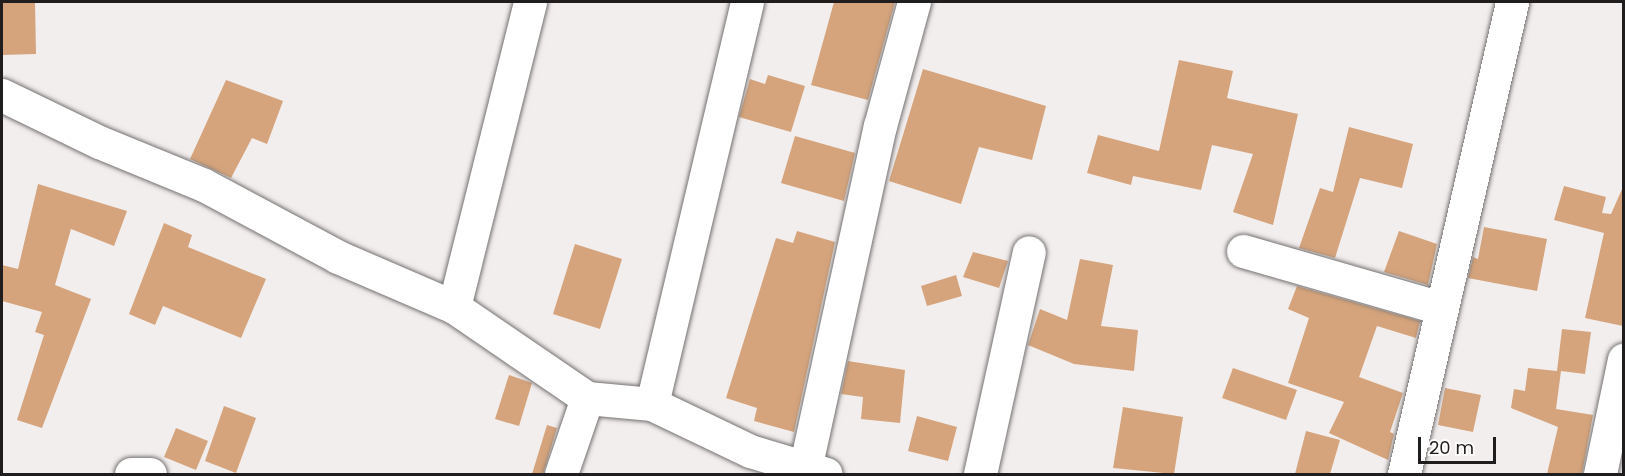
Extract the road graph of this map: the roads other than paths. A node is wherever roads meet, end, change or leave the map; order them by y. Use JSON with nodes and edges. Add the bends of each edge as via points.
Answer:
{"nodes":[{"id":1,"x":530,"y":2,"type":"edge"},
{"id":2,"x":747,"y":2,"type":"edge"},
{"id":3,"x":914,"y":2,"type":"edge"},
{"id":4,"x":1512,"y":2,"type":"edge"},
{"id":5,"x":3,"y":99,"type":"edge"},
{"id":6,"x":1243,"y":251,"type":"dead end"},
{"id":7,"x":1029,"y":252,"type":"dead end"},
{"id":8,"x":454,"y":307,"type":"junction"},
{"id":9,"x":1441,"y":308,"type":"junction"},
{"id":10,"x":1623,"y":359,"type":"edge"},
{"id":11,"x":587,"y":398,"type":"junction"},
{"id":12,"x":652,"y":404,"type":"junction"},
{"id":13,"x":747,"y":463,"type":"edge"},
{"id":14,"x":815,"y":472,"type":"edge"},
{"id":15,"x":130,"y":474,"type":"edge"},
{"id":16,"x":150,"y":474,"type":"edge"},
{"id":17,"x":561,"y":474,"type":"edge"},
{"id":18,"x":980,"y":474,"type":"edge"},
{"id":19,"x":1404,"y":474,"type":"edge"},
{"id":20,"x":1600,"y":474,"type":"edge"}],
"edges":[{"from":1,"to":8,"type":"street"},
{"from":2,"to":12,"type":"street"},
{"from":3,"to":14,"type":"street","via":[[880,126]]},
{"from":4,"to":9,"type":"street"},
{"from":5,"to":8,"type":"street","via":[[204,185],[338,258]]},
{"from":6,"to":9,"type":"street"},
{"from":7,"to":18,"type":"street"},
{"from":8,"to":11,"type":"street"},
{"from":9,"to":19,"type":"street"},
{"from":10,"to":20,"type":"street"},
{"from":11,"to":12,"type":"street"},
{"from":11,"to":17,"type":"street"},
{"from":12,"to":13,"type":"street"},
{"from":13,"to":14,"type":"street"},
{"from":15,"to":16,"type":"street"}]}
